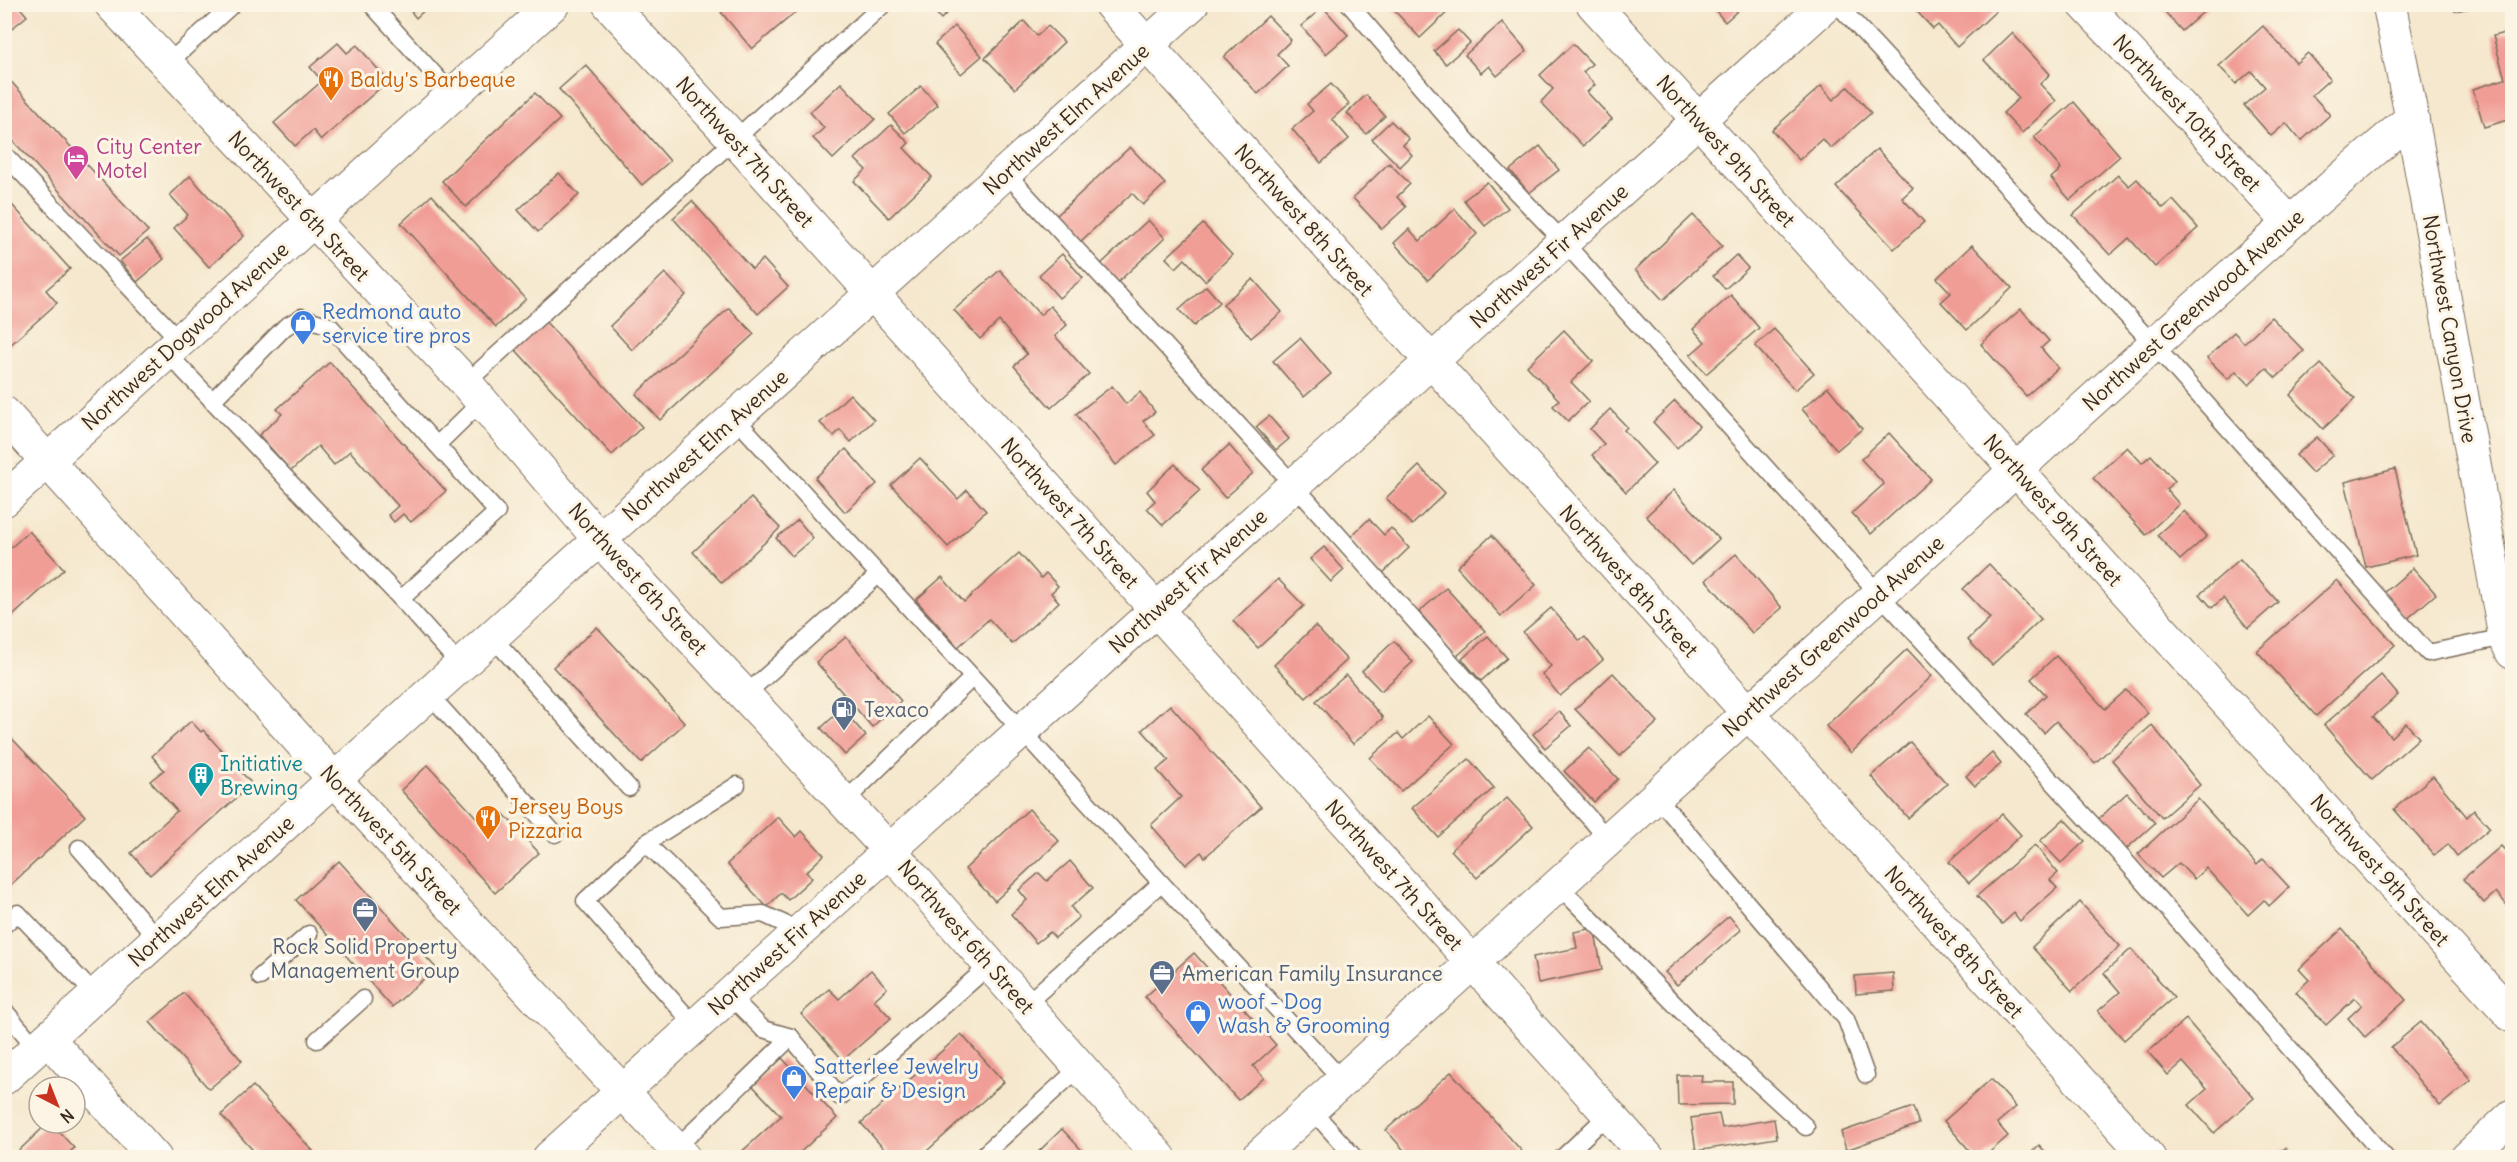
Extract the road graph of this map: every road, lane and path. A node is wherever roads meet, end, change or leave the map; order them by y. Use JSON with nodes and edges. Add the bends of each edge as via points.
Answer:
{"nodes":[{"id":1,"x":111,"y":4,"type":"edge"},
{"id":2,"x":232,"y":4,"type":"edge"},
{"id":3,"x":371,"y":4,"type":"edge"},
{"id":4,"x":553,"y":4,"type":"edge"},
{"id":5,"x":609,"y":4,"type":"edge"},
{"id":6,"x":884,"y":4,"type":"edge"},
{"id":7,"x":1110,"y":4,"type":"edge"},
{"id":8,"x":1192,"y":4,"type":"edge"},
{"id":9,"x":1349,"y":4,"type":"edge"},
{"id":10,"x":1593,"y":4,"type":"edge"},
{"id":11,"x":1827,"y":4,"type":"edge"},
{"id":12,"x":1837,"y":4,"type":"edge"},
{"id":13,"x":2084,"y":4,"type":"edge"},
{"id":14,"x":2389,"y":4,"type":"edge"},
{"id":15,"x":1147,"y":46,"type":"junction"},
{"id":16,"x":166,"y":65,"type":"junction"},
{"id":17,"x":453,"y":95,"type":"junction"},
{"id":18,"x":2412,"y":118,"type":"junction"},
{"id":19,"x":1698,"y":120,"type":"junction"},
{"id":20,"x":735,"y":140,"type":"junction"},
{"id":21,"x":4,"y":154,"type":"edge"},
{"id":22,"x":1006,"y":173,"type":"junction"},
{"id":23,"x":312,"y":222,"type":"junction"},
{"id":24,"x":2289,"y":222,"type":"junction"},
{"id":25,"x":1564,"y":242,"type":"junction"},
{"id":26,"x":873,"y":294,"type":"junction"},
{"id":27,"x":2153,"y":344,"type":"junction"},
{"id":28,"x":173,"y":347,"type":"junction"},
{"id":29,"x":1431,"y":362,"type":"junction"},
{"id":30,"x":474,"y":392,"type":"junction"},
{"id":31,"x":212,"y":401,"type":"junction"},
{"id":32,"x":4,"y":413,"type":"edge"},
{"id":33,"x":735,"y":418,"type":"junction"},
{"id":34,"x":437,"y":445,"type":"junction"},
{"id":35,"x":48,"y":461,"type":"junction"},
{"id":36,"x":2016,"y":470,"type":"junction"},
{"id":37,"x":1294,"y":485,"type":"junction"},
{"id":38,"x":4,"y":500,"type":"edge"},
{"id":39,"x":600,"y":540,"type":"junction"},
{"id":40,"x":878,"y":575,"type":"junction"},
{"id":41,"x":1879,"y":594,"type":"junction"},
{"id":42,"x":401,"y":599,"type":"junction"},
{"id":43,"x":1156,"y":610,"type":"junction"},
{"id":44,"x":492,"y":637,"type":"junction"},
{"id":45,"x":2509,"y":645,"type":"edge"},
{"id":46,"x":461,"y":666,"type":"junction"},
{"id":47,"x":972,"y":678,"type":"junction"},
{"id":48,"x":429,"y":694,"type":"junction"},
{"id":49,"x":745,"y":695,"type":"junction"},
{"id":50,"x":1748,"y":712,"type":"junction"},
{"id":51,"x":1021,"y":731,"type":"junction"},
{"id":52,"x":335,"y":780,"type":"junction"},
{"id":53,"x":737,"y":785,"type":"dead end"},
{"id":54,"x":630,"y":788,"type":"dead end"},
{"id":55,"x":1656,"y":796,"type":"junction"},
{"id":56,"x":844,"y":802,"type":"junction"},
{"id":57,"x":555,"y":834,"type":"dead end"},
{"id":58,"x":1608,"y":839,"type":"junction"},
{"id":59,"x":646,"y":843,"type":"junction"},
{"id":60,"x":79,"y":848,"type":"dead end"},
{"id":61,"x":889,"y":850,"type":"junction"},
{"id":62,"x":1161,"y":883,"type":"junction"},
{"id":63,"x":1559,"y":886,"type":"junction"},
{"id":64,"x":4,"y":925,"type":"edge"},
{"id":65,"x":800,"y":931,"type":"junction"},
{"id":66,"x":309,"y":934,"type":"dead end"},
{"id":67,"x":158,"y":939,"type":"junction"},
{"id":68,"x":1472,"y":962,"type":"junction"},
{"id":69,"x":990,"y":965,"type":"junction"},
{"id":70,"x":260,"y":977,"type":"dead end"},
{"id":71,"x":729,"y":995,"type":"junction"},
{"id":72,"x":96,"y":996,"type":"junction"},
{"id":73,"x":363,"y":999,"type":"dead end"},
{"id":74,"x":1025,"y":1005,"type":"junction"},
{"id":75,"x":4,"y":1010,"type":"edge"},
{"id":76,"x":2512,"y":1016,"type":"edge"},
{"id":77,"x":695,"y":1026,"type":"junction"},
{"id":78,"x":791,"y":1037,"type":"junction"},
{"id":79,"x":317,"y":1040,"type":"dead end"},
{"id":80,"x":43,"y":1044,"type":"junction"},
{"id":81,"x":1080,"y":1067,"type":"junction"},
{"id":82,"x":1866,"y":1075,"type":"dead end"},
{"id":83,"x":4,"y":1078,"type":"edge"},
{"id":84,"x":1342,"y":1080,"type":"junction"},
{"id":85,"x":624,"y":1090,"type":"junction"},
{"id":86,"x":1311,"y":1108,"type":"junction"},
{"id":87,"x":1609,"y":1114,"type":"junction"},
{"id":88,"x":2512,"y":1116,"type":"edge"},
{"id":89,"x":1806,"y":1127,"type":"dead end"},
{"id":90,"x":680,"y":1153,"type":"edge"},
{"id":91,"x":1642,"y":1155,"type":"edge"},
{"id":92,"x":155,"y":1158,"type":"edge"},
{"id":93,"x":549,"y":1158,"type":"edge"},
{"id":94,"x":980,"y":1158,"type":"edge"},
{"id":95,"x":1160,"y":1158,"type":"edge"},
{"id":96,"x":1257,"y":1158,"type":"edge"},
{"id":97,"x":1355,"y":1158,"type":"edge"},
{"id":98,"x":1562,"y":1158,"type":"edge"},
{"id":99,"x":2149,"y":1158,"type":"edge"},
{"id":100,"x":2386,"y":1158,"type":"edge"},
{"id":101,"x":2467,"y":1158,"type":"edge"}],
"edges":[{"from":1,"to":16,"type":"street","name":"Northwest 6th Street"},
{"from":2,"to":16,"type":"lane"},
{"from":3,"to":17,"type":"lane"},
{"from":4,"to":17,"type":"street","name":"Northwest Dogwood Avenue"},
{"from":5,"to":20,"type":"street","name":"Northwest 7th Street"},
{"from":6,"to":20,"type":"lane"},
{"from":7,"to":15,"type":"street","name":"Northwest 8th Street"},
{"from":8,"to":15,"type":"street","name":"Northwest Elm Avenue"},
{"from":9,"to":25,"type":"lane","via":[[1470,144]]},
{"from":10,"to":19,"type":"street","name":"Northwest 9th Street"},
{"from":11,"to":19,"type":"street","name":"Northwest Fir Avenue"},
{"from":12,"to":27,"type":"lane"},
{"from":13,"to":24,"type":"street","name":"Northwest 10th Street"},
{"from":14,"to":18,"type":"street","name":"Northwest Canyon Drive"},
{"from":15,"to":22,"type":"street","name":"Northwest Elm Avenue"},
{"from":15,"to":29,"type":"street","name":"Northwest 8th Street"},
{"from":16,"to":23,"type":"street","name":"Northwest 6th Street"},
{"from":17,"to":23,"type":"street","name":"Northwest Dogwood Avenue"},
{"from":18,"to":24,"type":"street","name":"Northwest Greenwood Avenue"},
{"from":18,"to":45,"type":"street","name":"Northwest Canyon Drive"},
{"from":19,"to":25,"type":"street","name":"Northwest Fir Avenue"},
{"from":19,"to":36,"type":"street","name":"Northwest 9th Street"},
{"from":20,"to":26,"type":"street","name":"Northwest 7th Street"},
{"from":20,"to":30,"type":"lane"},
{"from":21,"to":28,"type":"lane"},
{"from":22,"to":26,"type":"street","name":"Northwest Elm Avenue"},
{"from":22,"to":37,"type":"lane"},
{"from":23,"to":28,"type":"street","name":"Northwest Dogwood Avenue"},
{"from":23,"to":30,"type":"street","name":"Northwest 6th Street"},
{"from":24,"to":27,"type":"street","name":"Northwest Greenwood Avenue"},
{"from":25,"to":29,"type":"street","name":"Northwest Fir Avenue"},
{"from":25,"to":41,"type":"lane"},
{"from":26,"to":33,"type":"street","name":"Northwest Elm Avenue"},
{"from":26,"to":43,"type":"street","name":"Northwest 7th Street"},
{"from":27,"to":36,"type":"street","name":"Northwest Greenwood Avenue"},
{"from":27,"to":45,"type":"lane","via":[[2428,653]]},
{"from":28,"to":31,"type":"lane"},
{"from":28,"to":35,"type":"street","name":"Northwest Dogwood Avenue"},
{"from":29,"to":37,"type":"street","name":"Northwest Fir Avenue"},
{"from":29,"to":50,"type":"street","name":"Northwest 8th Street"},
{"from":30,"to":34,"type":"lane"},
{"from":30,"to":39,"type":"street","name":"Northwest 6th Street"},
{"from":31,"to":34,"type":"lane","via":[[285,327],[302,317],[330,326]]},
{"from":31,"to":42,"type":"lane"},
{"from":32,"to":35,"type":"street","name":"Northwest 5th Street"},
{"from":33,"to":39,"type":"street","name":"Northwest Elm Avenue"},
{"from":33,"to":40,"type":"lane"},
{"from":34,"to":42,"type":"lane","via":[[497,512]]},
{"from":35,"to":38,"type":"street","name":"Northwest Dogwood Avenue"},
{"from":35,"to":52,"type":"street","name":"Northwest 5th Street"},
{"from":36,"to":41,"type":"street","name":"Northwest Greenwood Avenue"},
{"from":36,"to":76,"type":"street","name":"Northwest 9th Street"},
{"from":37,"to":43,"type":"street","name":"Northwest Fir Avenue"},
{"from":37,"to":58,"type":"lane"},
{"from":39,"to":44,"type":"street","name":"Northwest Elm Avenue"},
{"from":39,"to":49,"type":"street","name":"Northwest 6th Street"},
{"from":40,"to":47,"type":"lane"},
{"from":40,"to":49,"type":"lane"},
{"from":41,"to":50,"type":"street","name":"Northwest Greenwood Avenue"},
{"from":41,"to":100,"type":"lane","via":[[2114,848]]},
{"from":42,"to":46,"type":"lane"},
{"from":43,"to":51,"type":"street","name":"Northwest Fir Avenue"},
{"from":43,"to":68,"type":"street","name":"Northwest 7th Street"},
{"from":44,"to":46,"type":"street","name":"Northwest Elm Avenue"},
{"from":44,"to":54,"type":"lane"},
{"from":46,"to":48,"type":"street","name":"Northwest Elm Avenue"},
{"from":47,"to":51,"type":"lane"},
{"from":47,"to":56,"type":"lane"},
{"from":48,"to":52,"type":"street","name":"Northwest Elm Avenue"},
{"from":48,"to":57,"type":"lane"},
{"from":49,"to":56,"type":"street","name":"Northwest 6th Street"},
{"from":50,"to":55,"type":"street","name":"Northwest Greenwood Avenue"},
{"from":50,"to":99,"type":"street","name":"Northwest 8th Street"},
{"from":51,"to":61,"type":"street","name":"Northwest Fir Avenue"},
{"from":51,"to":62,"type":"lane"},
{"from":52,"to":67,"type":"street","name":"Northwest Elm Avenue"},
{"from":52,"to":85,"type":"street","name":"Northwest 5th Street"},
{"from":53,"to":59,"type":"lane"},
{"from":55,"to":58,"type":"street","name":"Northwest Greenwood Avenue"},
{"from":55,"to":82,"type":"lane","via":[[1846,1019]]},
{"from":56,"to":61,"type":"street","name":"Northwest 6th Street"},
{"from":58,"to":63,"type":"street","name":"Northwest Greenwood Avenue"},
{"from":59,"to":65,"type":"lane","via":[[721,917],[764,914]]},
{"from":59,"to":77,"type":"lane","via":[[585,901]]},
{"from":60,"to":67,"type":"lane"},
{"from":61,"to":65,"type":"street","name":"Northwest Fir Avenue"},
{"from":61,"to":69,"type":"street","name":"Northwest 6th Street"},
{"from":62,"to":74,"type":"lane"},
{"from":62,"to":84,"type":"lane"},
{"from":63,"to":68,"type":"street","name":"Northwest Greenwood Avenue"},
{"from":63,"to":89,"type":"lane","via":[[1698,1028]]},
{"from":64,"to":72,"type":"lane","via":[[18,913]]},
{"from":65,"to":71,"type":"street","name":"Northwest Fir Avenue"},
{"from":66,"to":70,"type":"lane"},
{"from":67,"to":72,"type":"street","name":"Northwest Elm Avenue"},
{"from":68,"to":84,"type":"street","name":"Northwest Greenwood Avenue"},
{"from":68,"to":87,"type":"street","name":"Northwest 7th Street"},
{"from":69,"to":74,"type":"street","name":"Northwest 6th Street"},
{"from":69,"to":78,"type":"lane","via":[[840,1097]]},
{"from":71,"to":77,"type":"street","name":"Northwest Fir Avenue"},
{"from":71,"to":78,"type":"lane","via":[[763,1029]]},
{"from":72,"to":80,"type":"street","name":"Northwest Elm Avenue"},
{"from":73,"to":79,"type":"lane"},
{"from":74,"to":81,"type":"street","name":"Northwest 6th Street"},
{"from":75,"to":80,"type":"lane"},
{"from":77,"to":85,"type":"street","name":"Northwest Fir Avenue"},
{"from":78,"to":90,"type":"lane"},
{"from":80,"to":83,"type":"street","name":"Northwest Elm Avenue"},
{"from":80,"to":92,"type":"street"},
{"from":81,"to":94,"type":"lane"},
{"from":81,"to":95,"type":"street","name":"Northwest 6th Street"},
{"from":84,"to":86,"type":"street","name":"Northwest Greenwood Avenue"},
{"from":85,"to":90,"type":"street","name":"Northwest 5th Street"},
{"from":85,"to":93,"type":"street","name":"Northwest Fir Avenue"},
{"from":86,"to":96,"type":"street","name":"Northwest Greenwood Avenue"},
{"from":86,"to":97,"type":"lane"},
{"from":87,"to":91,"type":"street","name":"Northwest 7th Street"},
{"from":87,"to":98,"type":"lane"},
{"from":88,"to":101,"type":"street"}]}
